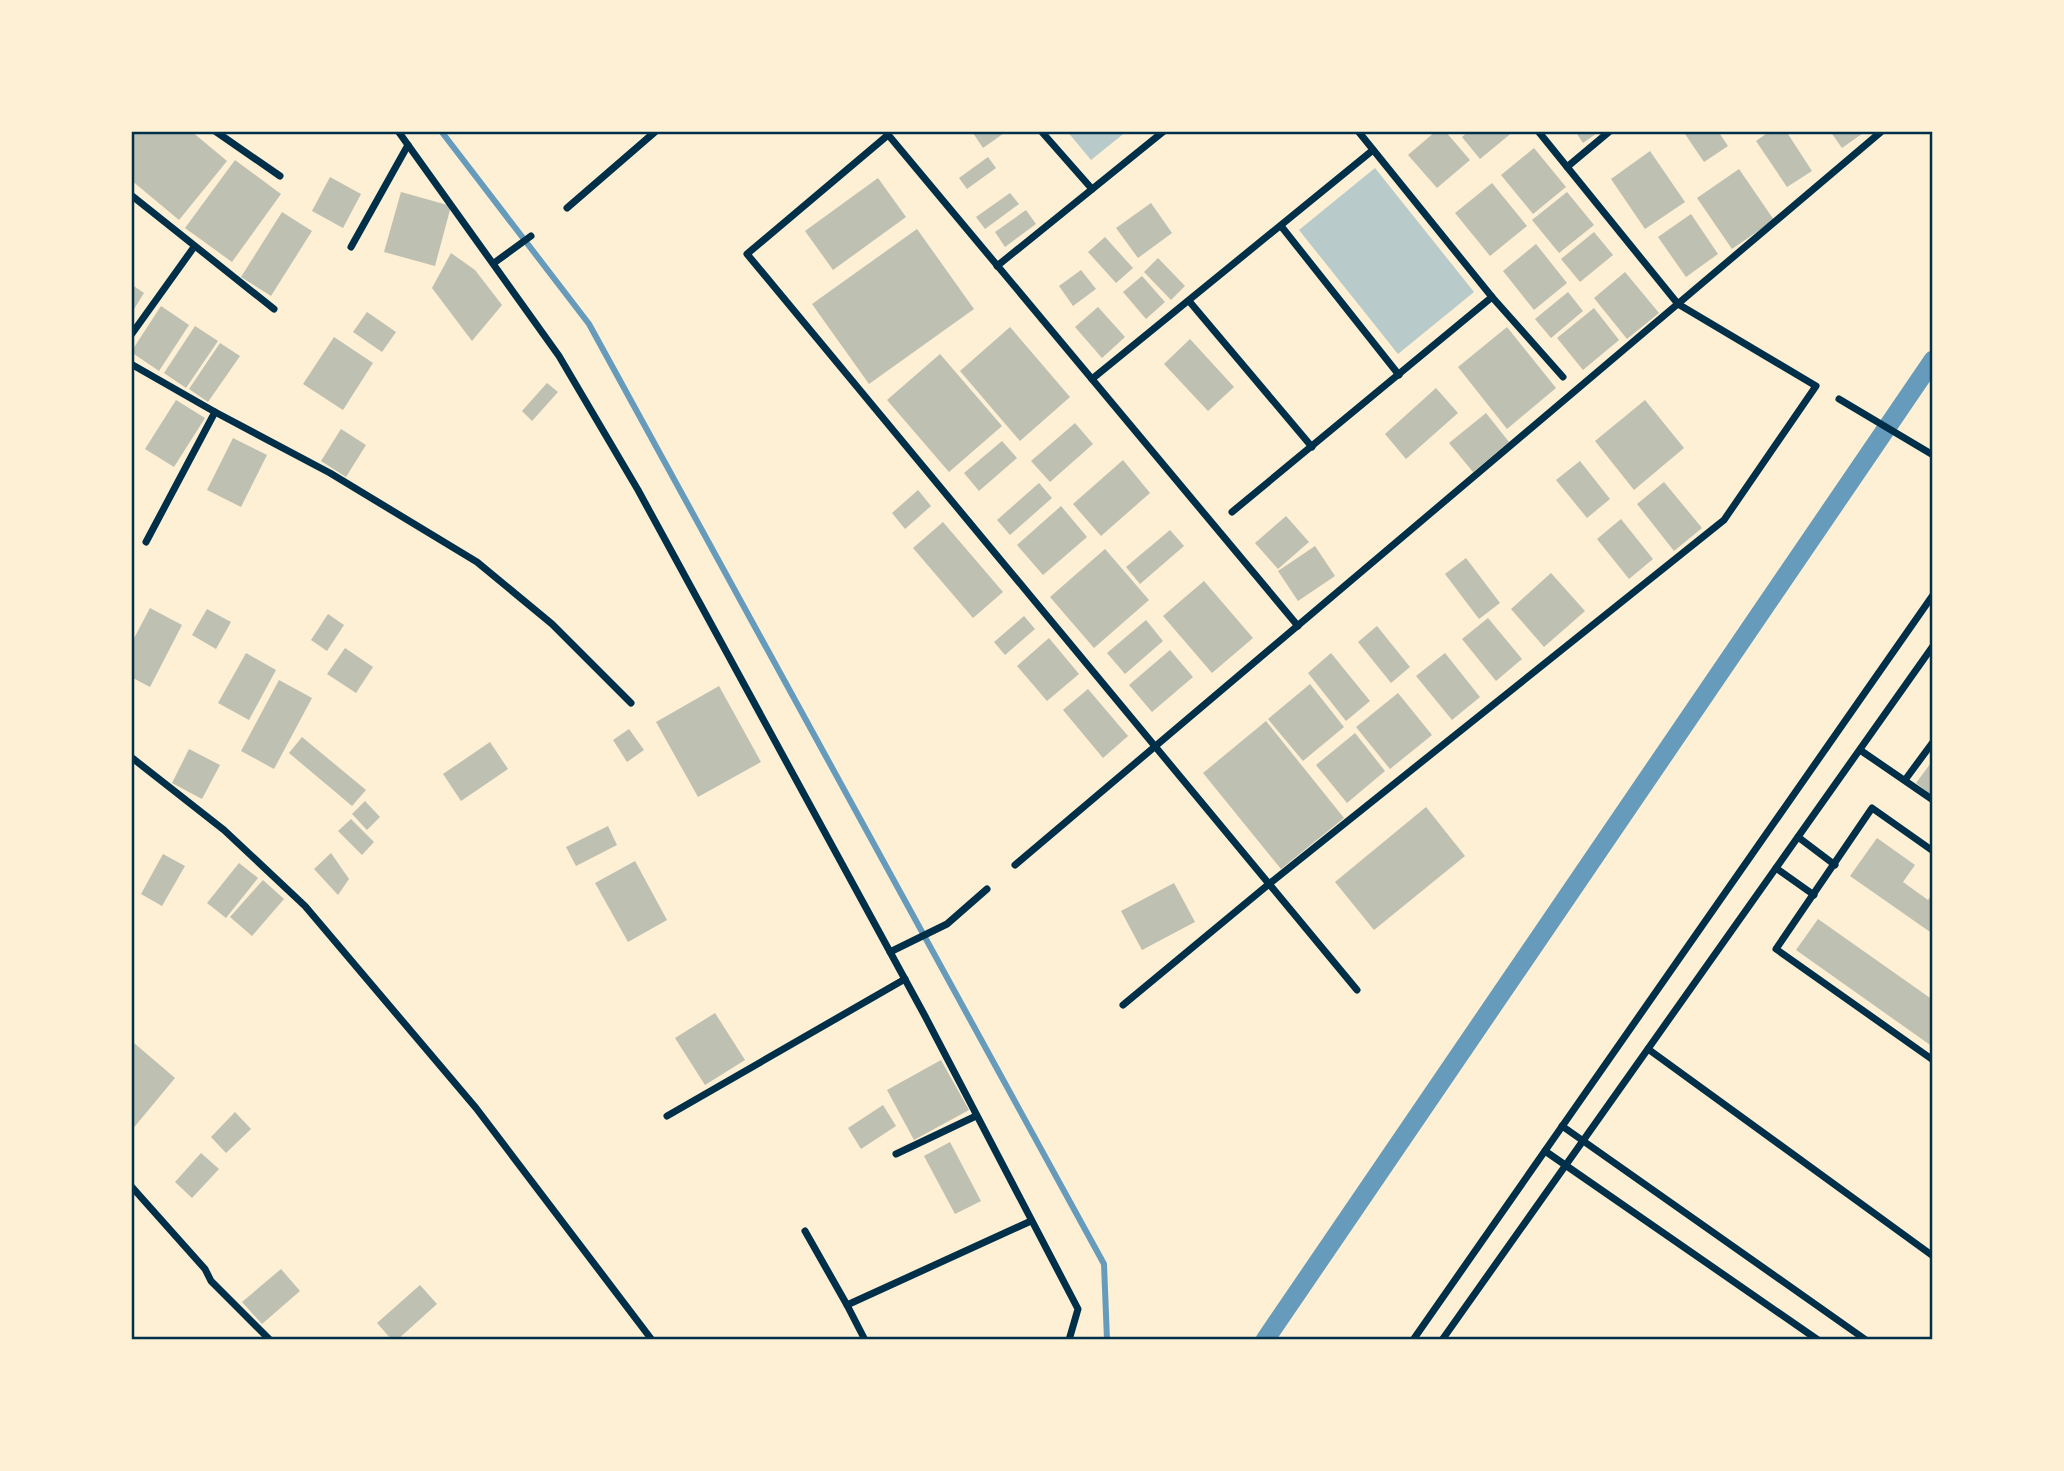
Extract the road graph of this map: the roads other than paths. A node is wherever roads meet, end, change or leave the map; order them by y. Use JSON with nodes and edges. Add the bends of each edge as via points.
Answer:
{"nodes":[{"id":1,"x":215,"y":131,"type":"edge"},
{"id":2,"x":398,"y":131,"type":"edge"},
{"id":3,"x":656,"y":131,"type":"edge"},
{"id":4,"x":1041,"y":131,"type":"edge"},
{"id":5,"x":1164,"y":131,"type":"edge"},
{"id":6,"x":1358,"y":131,"type":"edge"},
{"id":7,"x":1538,"y":131,"type":"edge"},
{"id":8,"x":1610,"y":131,"type":"edge"},
{"id":9,"x":1882,"y":131,"type":"edge"},
{"id":10,"x":887,"y":133,"type":"edge"},
{"id":11,"x":408,"y":145,"type":"junction"},
{"id":12,"x":1373,"y":150,"type":"junction"},
{"id":13,"x":1567,"y":167,"type":"junction"},
{"id":14,"x":280,"y":176,"type":"dead end"},
{"id":15,"x":1092,"y":189,"type":"junction"},
{"id":16,"x":131,"y":195,"type":"edge"},
{"id":17,"x":567,"y":208,"type":"dead end"},
{"id":18,"x":1281,"y":226,"type":"junction"},
{"id":19,"x":531,"y":236,"type":"dead end"},
{"id":20,"x":194,"y":247,"type":"junction"},
{"id":21,"x":351,"y":247,"type":"dead end"},
{"id":22,"x":494,"y":264,"type":"junction"},
{"id":23,"x":998,"y":266,"type":"junction"},
{"id":24,"x":1492,"y":297,"type":"junction"},
{"id":25,"x":1189,"y":301,"type":"junction"},
{"id":26,"x":1678,"y":304,"type":"junction"},
{"id":27,"x":274,"y":309,"type":"dead end"},
{"id":28,"x":131,"y":335,"type":"edge"},
{"id":29,"x":131,"y":364,"type":"edge"},
{"id":30,"x":1399,"y":375,"type":"junction"},
{"id":31,"x":1563,"y":377,"type":"dead end"},
{"id":32,"x":1092,"y":379,"type":"junction"},
{"id":33,"x":1839,"y":399,"type":"dead end"},
{"id":34,"x":215,"y":412,"type":"junction"},
{"id":35,"x":1312,"y":447,"type":"junction"},
{"id":36,"x":1933,"y":455,"type":"edge"},
{"id":37,"x":1232,"y":512,"type":"dead end"},
{"id":38,"x":146,"y":542,"type":"dead end"},
{"id":39,"x":1933,"y":595,"type":"edge"},
{"id":40,"x":1298,"y":626,"type":"junction"},
{"id":41,"x":1933,"y":646,"type":"edge"},
{"id":42,"x":631,"y":703,"type":"dead end"},
{"id":43,"x":1933,"y":742,"type":"edge"},
{"id":44,"x":1156,"y":747,"type":"junction"},
{"id":45,"x":1860,"y":750,"type":"junction"},
{"id":46,"x":131,"y":757,"type":"edge"},
{"id":47,"x":1905,"y":780,"type":"junction"},
{"id":48,"x":1933,"y":800,"type":"edge"},
{"id":49,"x":1798,"y":837,"type":"junction"},
{"id":50,"x":1933,"y":851,"type":"edge"},
{"id":51,"x":1015,"y":865,"type":"dead end"},
{"id":52,"x":1835,"y":865,"type":"junction"},
{"id":53,"x":1776,"y":868,"type":"junction"},
{"id":54,"x":1269,"y":884,"type":"junction"},
{"id":55,"x":987,"y":889,"type":"dead end"},
{"id":56,"x":1814,"y":895,"type":"junction"},
{"id":57,"x":890,"y":952,"type":"junction"},
{"id":58,"x":905,"y":979,"type":"junction"},
{"id":59,"x":1357,"y":989,"type":"dead end"},
{"id":60,"x":1123,"y":1005,"type":"dead end"},
{"id":61,"x":1648,"y":1049,"type":"junction"},
{"id":62,"x":1933,"y":1060,"type":"edge"},
{"id":63,"x":667,"y":1116,"type":"dead end"},
{"id":64,"x":976,"y":1116,"type":"junction"},
{"id":65,"x":1562,"y":1126,"type":"junction"},
{"id":66,"x":1583,"y":1140,"type":"junction"},
{"id":67,"x":1545,"y":1151,"type":"junction"},
{"id":68,"x":896,"y":1154,"type":"dead end"},
{"id":69,"x":1566,"y":1165,"type":"junction"},
{"id":70,"x":131,"y":1186,"type":"edge"},
{"id":71,"x":1031,"y":1222,"type":"junction"},
{"id":72,"x":805,"y":1231,"type":"dead end"},
{"id":73,"x":1933,"y":1256,"type":"edge"},
{"id":74,"x":847,"y":1305,"type":"junction"},
{"id":75,"x":270,"y":1340,"type":"edge"},
{"id":76,"x":652,"y":1340,"type":"edge"},
{"id":77,"x":865,"y":1340,"type":"edge"},
{"id":78,"x":1069,"y":1340,"type":"edge"},
{"id":79,"x":1413,"y":1340,"type":"edge"},
{"id":80,"x":1442,"y":1340,"type":"edge"},
{"id":81,"x":1818,"y":1340,"type":"edge"},
{"id":82,"x":1866,"y":1340,"type":"edge"}],
"edges":[{"from":1,"to":14,"type":"street"},
{"from":2,"to":11,"type":"street"},
{"from":3,"to":17,"type":"street"},
{"from":4,"to":15,"type":"street"},
{"from":5,"to":15,"type":"street"},
{"from":6,"to":12,"type":"street"},
{"from":7,"to":13,"type":"street"},
{"from":8,"to":13,"type":"street"},
{"from":9,"to":26,"type":"street"},
{"from":10,"to":23,"type":"street"},
{"from":10,"to":44,"type":"street","via":[[747,254]]},
{"from":11,"to":21,"type":"street"},
{"from":11,"to":22,"type":"street"},
{"from":12,"to":18,"type":"street"},
{"from":12,"to":24,"type":"street"},
{"from":13,"to":26,"type":"street"},
{"from":15,"to":23,"type":"street"},
{"from":16,"to":20,"type":"street"},
{"from":18,"to":25,"type":"street"},
{"from":18,"to":30,"type":"street"},
{"from":19,"to":22,"type":"street"},
{"from":20,"to":27,"type":"street"},
{"from":20,"to":28,"type":"street"},
{"from":22,"to":57,"type":"street","via":[[559,356],[638,490]]},
{"from":23,"to":32,"type":"street"},
{"from":24,"to":30,"type":"street"},
{"from":24,"to":31,"type":"street"},
{"from":25,"to":32,"type":"street"},
{"from":25,"to":35,"type":"street"},
{"from":26,"to":40,"type":"street"},
{"from":26,"to":54,"type":"street","via":[[1816,386],[1724,520]]},
{"from":29,"to":34,"type":"street"},
{"from":30,"to":35,"type":"street"},
{"from":32,"to":40,"type":"street"},
{"from":33,"to":36,"type":"street"},
{"from":34,"to":38,"type":"street"},
{"from":34,"to":42,"type":"street","via":[[477,562],[552,624]]},
{"from":35,"to":37,"type":"street"},
{"from":39,"to":65,"type":"street"},
{"from":40,"to":44,"type":"street"},
{"from":41,"to":45,"type":"street"},
{"from":43,"to":47,"type":"street"},
{"from":44,"to":51,"type":"street"},
{"from":44,"to":54,"type":"street"},
{"from":45,"to":47,"type":"street"},
{"from":45,"to":49,"type":"street"},
{"from":46,"to":76,"type":"street","via":[[224,830],[305,906],[476,1108]]},
{"from":47,"to":48,"type":"street"},
{"from":49,"to":52,"type":"street"},
{"from":49,"to":53,"type":"street"},
{"from":50,"to":52,"type":"street","via":[[1872,808]]},
{"from":52,"to":56,"type":"street"},
{"from":53,"to":56,"type":"street"},
{"from":53,"to":61,"type":"street"},
{"from":54,"to":59,"type":"street"},
{"from":54,"to":60,"type":"street"},
{"from":55,"to":57,"type":"street","via":[[947,923]]},
{"from":56,"to":62,"type":"street","via":[[1776,948]]},
{"from":57,"to":58,"type":"street"},
{"from":58,"to":63,"type":"street"},
{"from":58,"to":64,"type":"street"},
{"from":61,"to":66,"type":"street"},
{"from":61,"to":73,"type":"street"},
{"from":64,"to":68,"type":"street"},
{"from":64,"to":71,"type":"street"},
{"from":65,"to":66,"type":"street"},
{"from":65,"to":67,"type":"street"},
{"from":66,"to":69,"type":"street"},
{"from":66,"to":82,"type":"street"},
{"from":67,"to":69,"type":"street"},
{"from":67,"to":79,"type":"street"},
{"from":69,"to":80,"type":"street"},
{"from":69,"to":81,"type":"street"},
{"from":70,"to":75,"type":"street","via":[[211,1281]]},
{"from":71,"to":74,"type":"street"},
{"from":71,"to":78,"type":"street","via":[[1078,1309]]},
{"from":72,"to":74,"type":"street"},
{"from":74,"to":77,"type":"street"}]}
